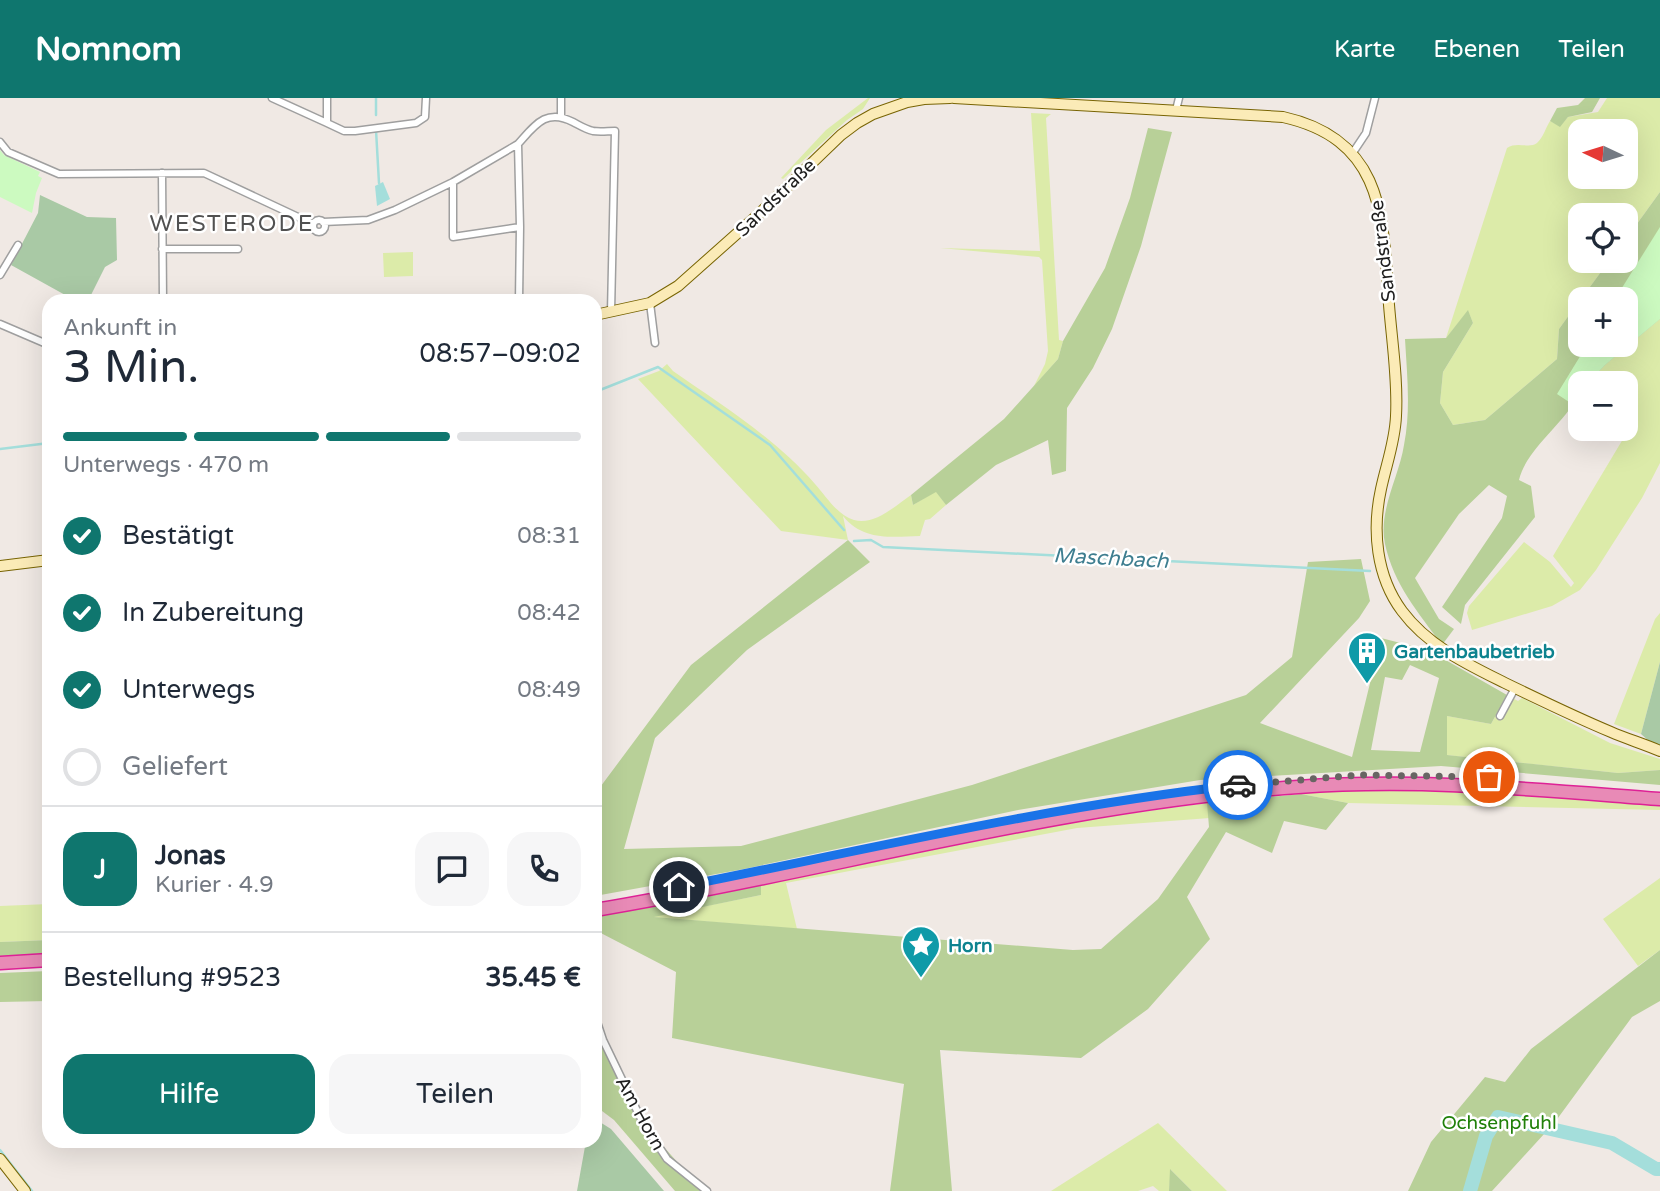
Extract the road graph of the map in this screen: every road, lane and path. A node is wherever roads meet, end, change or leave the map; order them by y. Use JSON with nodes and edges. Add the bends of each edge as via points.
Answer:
{"nodes":[{"id":1,"x":272,"y":98,"type":"edge"},
{"id":2,"x":327,"y":98,"type":"edge"},
{"id":3,"x":426,"y":98,"type":"edge"},
{"id":4,"x":561,"y":98,"type":"edge"},
{"id":5,"x":952,"y":98,"type":"edge"},
{"id":6,"x":1179,"y":98,"type":"edge"},
{"id":7,"x":1375,"y":98,"type":"edge"},
{"id":8,"x":907,"y":100,"type":"edge"},
{"id":9,"x":1047,"y":100,"type":"edge"},
{"id":10,"x":1176,"y":110,"type":"junction"},
{"id":11,"x":561,"y":116,"type":"junction"},
{"id":12,"x":327,"y":123,"type":"junction"},
{"id":13,"x":0,"y":142,"type":"edge"},
{"id":14,"x":518,"y":144,"type":"junction"},
{"id":15,"x":1352,"y":154,"type":"junction"},
{"id":16,"x":162,"y":173,"type":"junction"},
{"id":17,"x":453,"y":181,"type":"junction"},
{"id":18,"x":520,"y":227,"type":"junction"},
{"id":19,"x":18,"y":245,"type":"dead end"},
{"id":20,"x":162,"y":249,"type":"junction"},
{"id":21,"x":238,"y":249,"type":"dead end"},
{"id":22,"x":0,"y":275,"type":"edge"},
{"id":23,"x":163,"y":294,"type":"edge"},
{"id":24,"x":519,"y":294,"type":"edge"},
{"id":25,"x":650,"y":303,"type":"junction"},
{"id":26,"x":611,"y":312,"type":"junction"},
{"id":27,"x":602,"y":314,"type":"edge"},
{"id":28,"x":0,"y":324,"type":"edge"},
{"id":29,"x":42,"y":342,"type":"edge"},
{"id":30,"x":655,"y":342,"type":"dead end"},
{"id":31,"x":42,"y":561,"type":"edge"},
{"id":32,"x":0,"y":566,"type":"edge"},
{"id":33,"x":1516,"y":688,"type":"junction"},
{"id":34,"x":1500,"y":716,"type":"dead end"},
{"id":35,"x":1660,"y":751,"type":"edge"},
{"id":36,"x":1489,"y":781,"type":"junction"},
{"id":37,"x":1660,"y":791,"type":"edge"},
{"id":38,"x":1660,"y":799,"type":"edge"},
{"id":39,"x":602,"y":902,"type":"edge"},
{"id":40,"x":613,"y":903,"type":"junction"},
{"id":41,"x":602,"y":907,"type":"edge"},
{"id":42,"x":42,"y":960,"type":"edge"},
{"id":43,"x":0,"y":963,"type":"edge"},
{"id":44,"x":42,"y":968,"type":"edge"},
{"id":45,"x":0,"y":971,"type":"edge"},
{"id":46,"x":602,"y":1037,"type":"edge"},
{"id":47,"x":0,"y":1159,"type":"edge"},
{"id":48,"x":25,"y":1191,"type":"edge"},
{"id":49,"x":707,"y":1191,"type":"edge"}],
"edges":[{"from":1,"to":12,"type":"street"},
{"from":2,"to":12,"type":"street"},
{"from":3,"to":12,"type":"street","via":[[425,117],[416,123],[344,131]]},
{"from":4,"to":11,"type":"street"},
{"from":5,"to":8,"type":"street","name":"Sandstraße"},
{"from":5,"to":9,"type":"street","name":"Sandstraße"},
{"from":6,"to":10,"type":"street"},
{"from":7,"to":15,"type":"street","via":[[1366,133]]},
{"from":8,"to":25,"type":"street","name":"Sandstraße","via":[[873,114],[841,135],[709,260]]},
{"from":9,"to":10,"type":"street","name":"Sandstraße"},
{"from":10,"to":15,"type":"street","name":"Sandstraße","via":[[1295,119],[1326,133]]},
{"from":11,"to":14,"type":"street","via":[[545,117]]},
{"from":11,"to":26,"type":"street","via":[[594,131],[615,131]]},
{"from":13,"to":16,"type":"street","via":[[9,152],[59,174]]},
{"from":14,"to":17,"type":"street"},
{"from":14,"to":18,"type":"street"},
{"from":15,"to":33,"type":"street","name":"Sandstraße","via":[[1373,184],[1382,217],[1396,416],[1377,514],[1380,564],[1403,612],[1424,636],[1458,660]]},
{"from":16,"to":17,"type":"street","via":[[211,175],[313,223],[368,220]]},
{"from":16,"to":20,"type":"street"},
{"from":17,"to":18,"type":"street","via":[[453,237]]},
{"from":18,"to":24,"type":"street"},
{"from":19,"to":22,"type":"street"},
{"from":20,"to":21,"type":"street"},
{"from":20,"to":23,"type":"street"},
{"from":25,"to":26,"type":"street","name":"Sandstraße"},
{"from":25,"to":30,"type":"street"},
{"from":26,"to":27,"type":"street","name":"Sandstraße"},
{"from":28,"to":29,"type":"street"},
{"from":31,"to":32,"type":"street"},
{"from":33,"to":34,"type":"street"},
{"from":33,"to":35,"type":"street","name":"Sandstraße"},
{"from":36,"to":37,"type":"highway"},
{"from":36,"to":38,"type":"highway"},
{"from":36,"to":40,"type":"highway","via":[[1318,777],[1147,796]]},
{"from":39,"to":40,"type":"highway"},
{"from":40,"to":41,"type":"highway"},
{"from":42,"to":43,"type":"highway"},
{"from":44,"to":45,"type":"highway"},
{"from":46,"to":49,"type":"street","name":"Am Horn","via":[[642,1121],[667,1159]]},
{"from":47,"to":48,"type":"street"}]}
